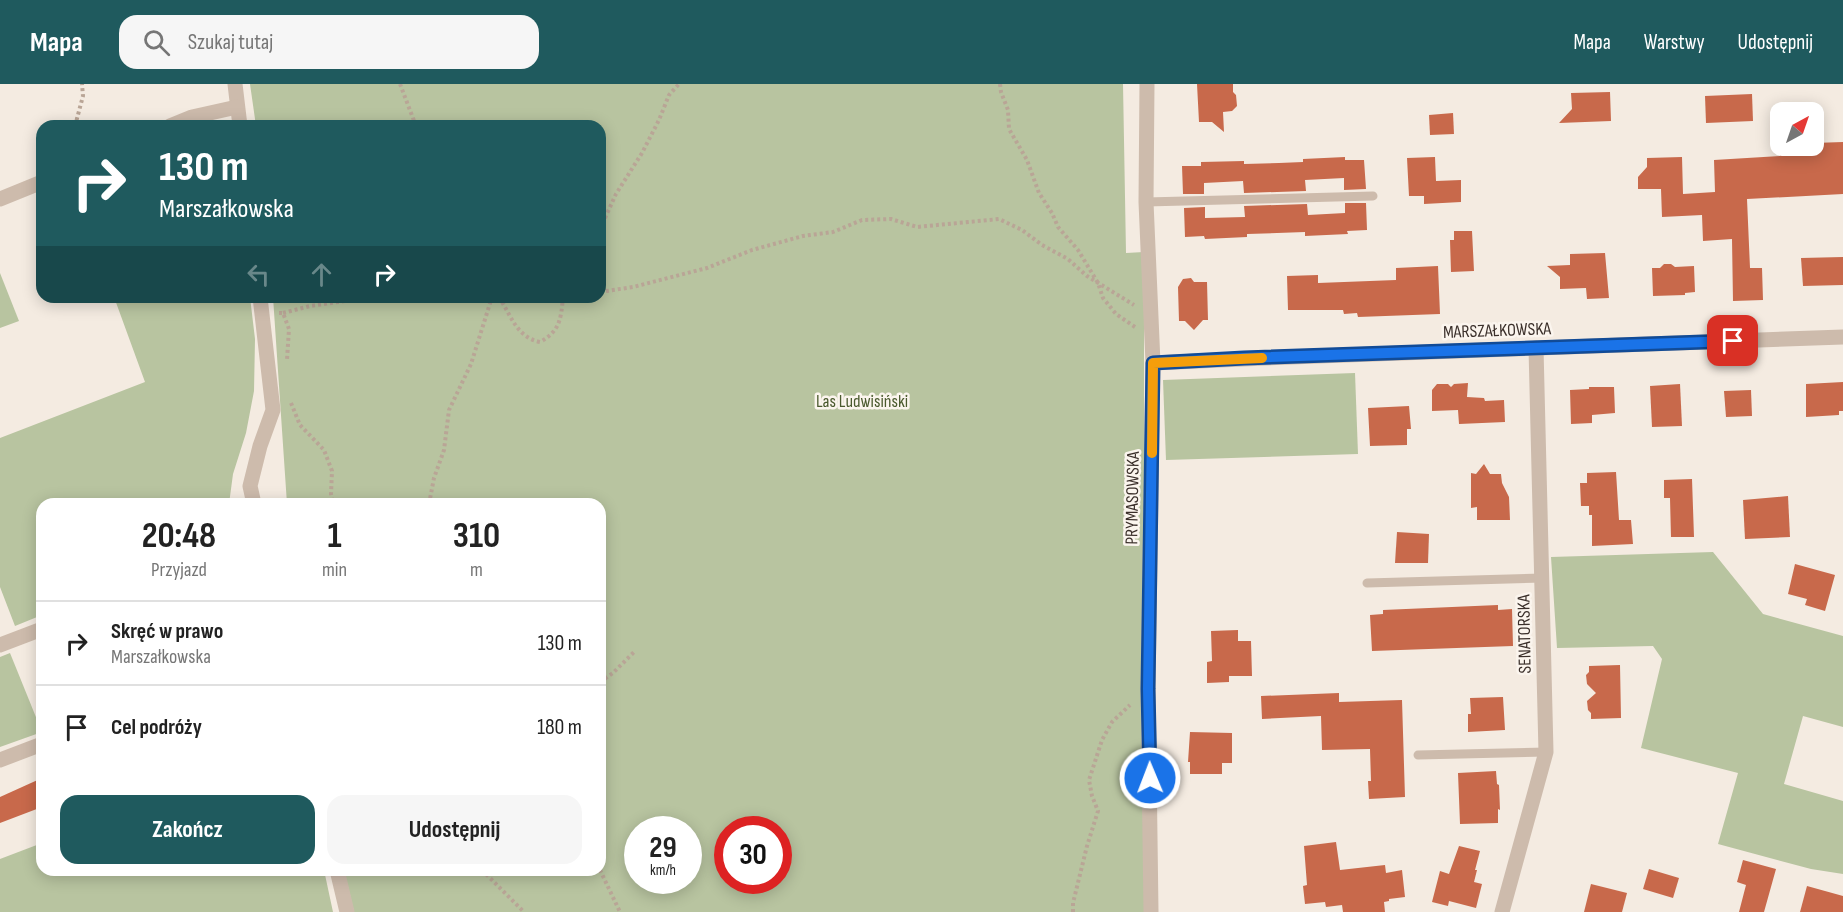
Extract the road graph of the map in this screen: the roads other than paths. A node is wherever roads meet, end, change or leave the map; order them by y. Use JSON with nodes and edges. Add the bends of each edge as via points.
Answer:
{"nodes":[{"id":1,"x":235,"y":84,"type":"edge"},
{"id":2,"x":1146,"y":84,"type":"edge"},
{"id":3,"x":237,"y":106,"type":"junction"},
{"id":4,"x":185,"y":120,"type":"edge"},
{"id":5,"x":239,"y":120,"type":"edge"},
{"id":6,"x":36,"y":184,"type":"edge"},
{"id":7,"x":1373,"y":196,"type":"dead end"},
{"id":8,"x":0,"y":199,"type":"edge"},
{"id":9,"x":1146,"y":202,"type":"junction"},
{"id":10,"x":261,"y":303,"type":"edge"},
{"id":11,"x":1843,"y":337,"type":"edge"},
{"id":12,"x":1536,"y":348,"type":"junction"},
{"id":13,"x":1153,"y":363,"type":"junction"},
{"id":14,"x":253,"y":498,"type":"edge"},
{"id":15,"x":1542,"y":578,"type":"junction"},
{"id":16,"x":1367,"y":583,"type":"dead end"},
{"id":17,"x":36,"y":630,"type":"edge"},
{"id":18,"x":0,"y":645,"type":"edge"},
{"id":19,"x":36,"y":746,"type":"edge"},
{"id":20,"x":1546,"y":752,"type":"junction"},
{"id":21,"x":1419,"y":755,"type":"dead end"},
{"id":22,"x":0,"y":760,"type":"edge"},
{"id":23,"x":339,"y":876,"type":"edge"},
{"id":24,"x":347,"y":912,"type":"edge"},
{"id":25,"x":1151,"y":912,"type":"edge"},
{"id":26,"x":1502,"y":912,"type":"edge"}],
"edges":[{"from":1,"to":3,"type":"street"},
{"from":2,"to":9,"type":"street","name":"PRYMASOWSKA"},
{"from":3,"to":4,"type":"street"},
{"from":3,"to":5,"type":"street"},
{"from":6,"to":8,"type":"street"},
{"from":7,"to":9,"type":"lane"},
{"from":9,"to":13,"type":"street","name":"PRYMASOWSKA"},
{"from":10,"to":14,"type":"street","via":[[273,410],[250,486]]},
{"from":11,"to":12,"type":"street","name":"MARSZAŁKOWSKA"},
{"from":12,"to":13,"type":"street","name":"MARSZAŁKOWSKA"},
{"from":12,"to":15,"type":"street","name":"SENATORSKA"},
{"from":13,"to":25,"type":"street","name":"PRYMASOWSKA","via":[[1148,689]]},
{"from":15,"to":16,"type":"lane"},
{"from":15,"to":20,"type":"street","name":"SENATORSKA"},
{"from":17,"to":18,"type":"street"},
{"from":19,"to":22,"type":"street"},
{"from":20,"to":21,"type":"lane"},
{"from":20,"to":26,"type":"street","name":"SENATORSKA"},
{"from":23,"to":24,"type":"street"}]}
